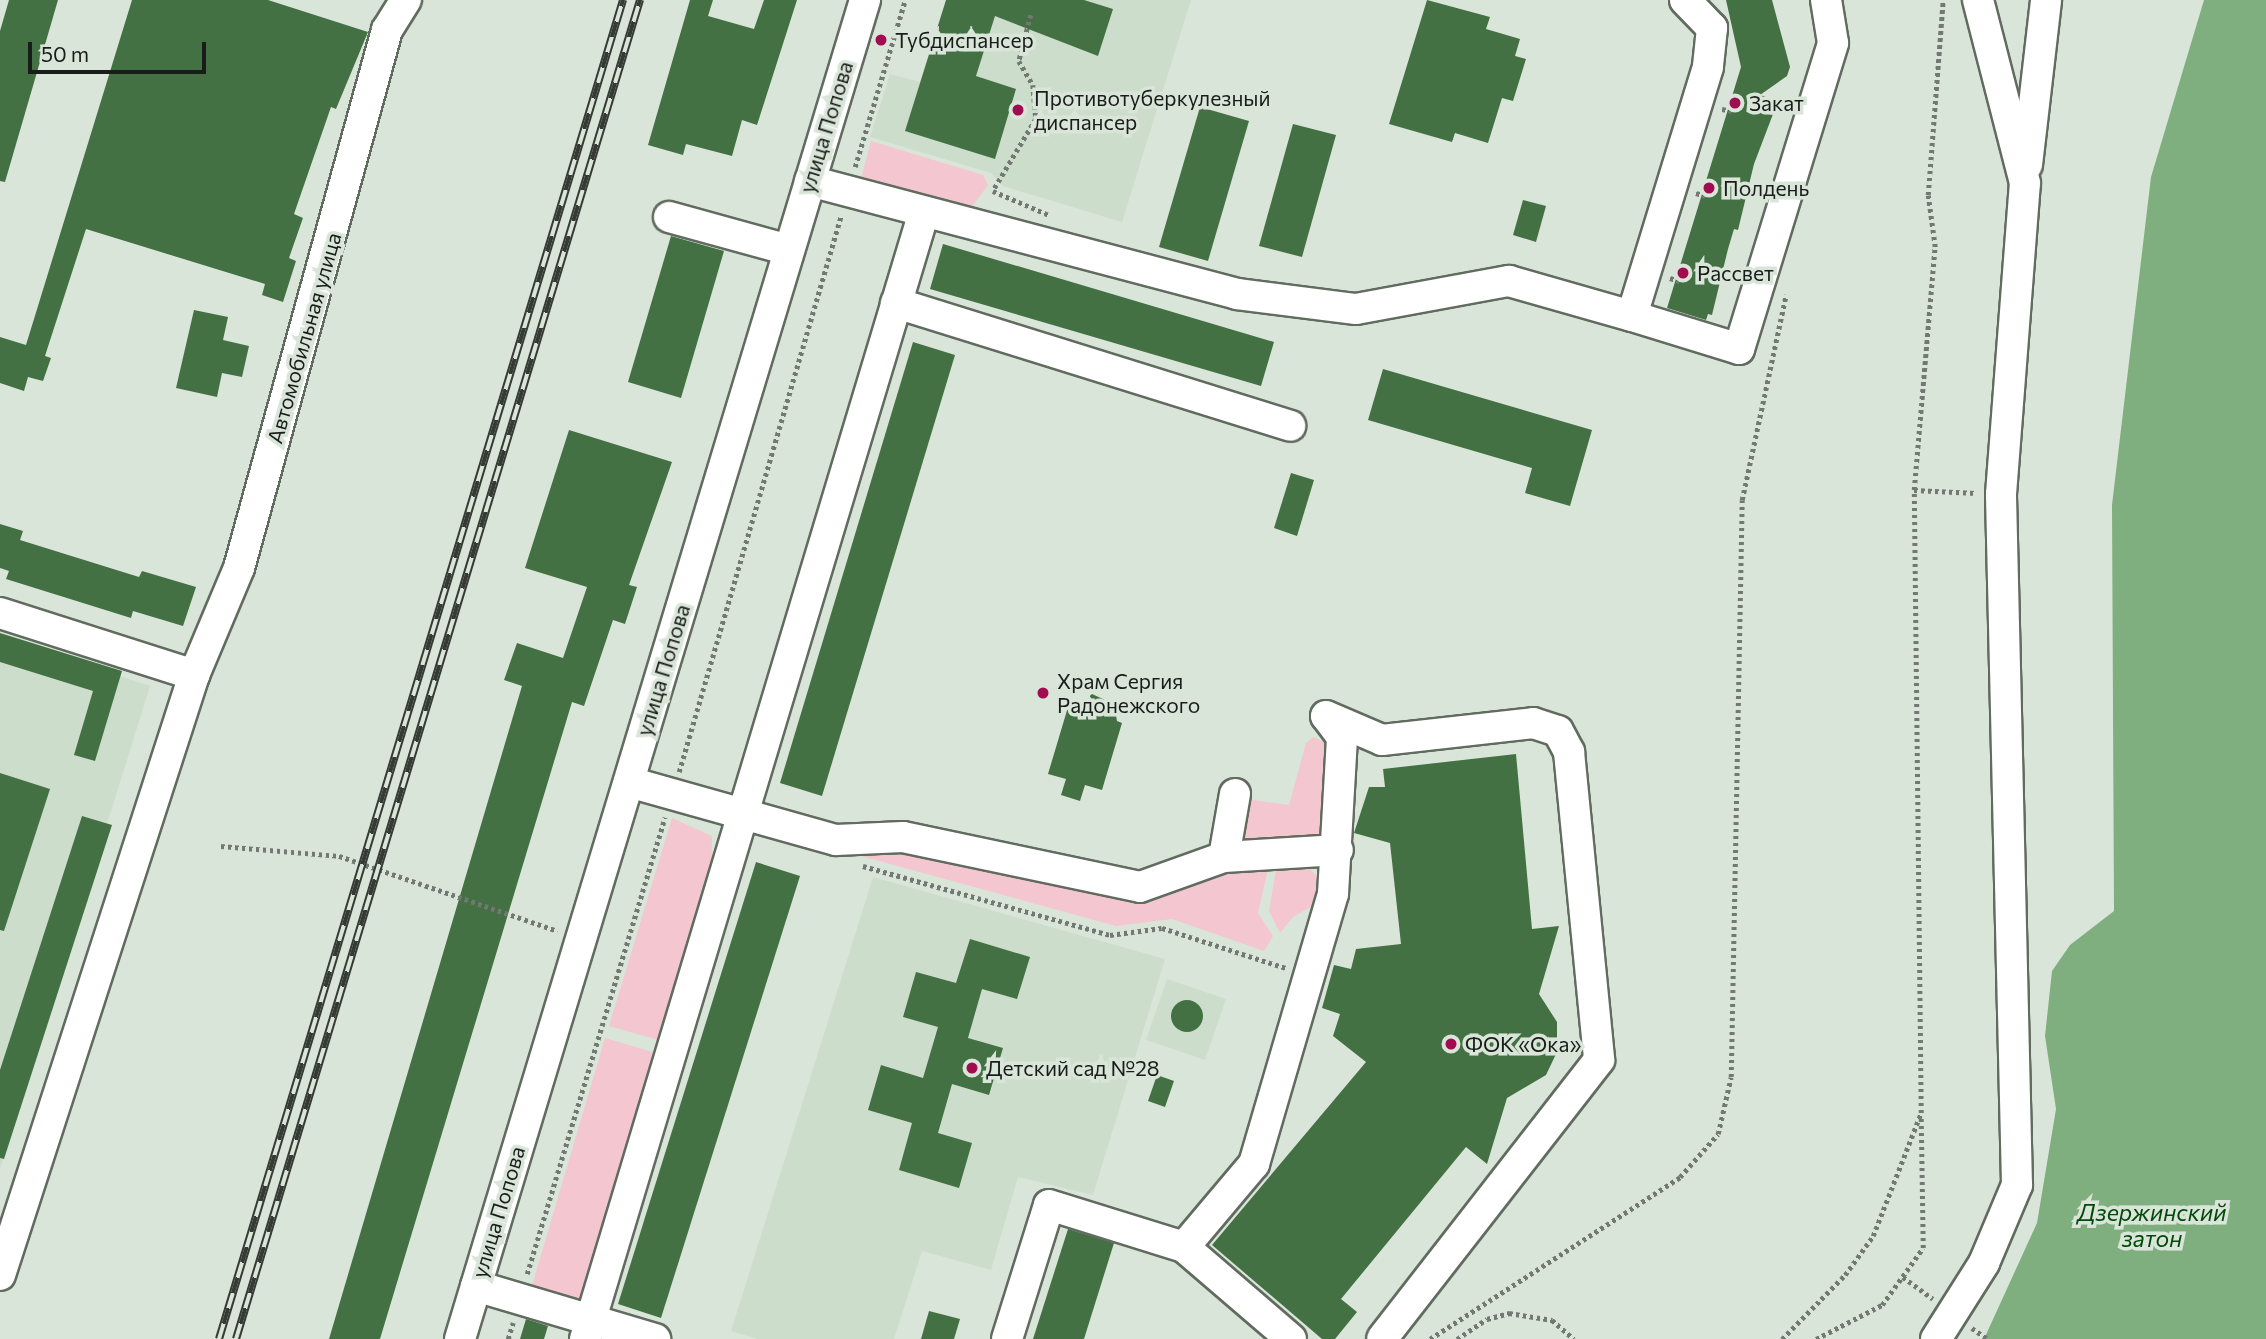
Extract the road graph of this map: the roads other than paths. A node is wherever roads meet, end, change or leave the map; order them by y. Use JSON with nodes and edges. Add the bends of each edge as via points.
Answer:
{"nodes":[{"id":1,"x":406,"y":0,"type":"edge"},
{"id":2,"x":864,"y":0,"type":"edge"},
{"id":3,"x":1685,"y":0,"type":"edge"},
{"id":4,"x":1826,"y":0,"type":"edge"},
{"id":5,"x":1978,"y":0,"type":"edge"},
{"id":6,"x":2046,"y":0,"type":"edge"},
{"id":7,"x":810,"y":181,"type":"junction"},
{"id":8,"x":2025,"y":183,"type":"junction"},
{"id":9,"x":924,"y":212,"type":"junction"},
{"id":10,"x":669,"y":217,"type":"dead end"},
{"id":11,"x":789,"y":250,"type":"junction"},
{"id":12,"x":896,"y":303,"type":"junction"},
{"id":13,"x":1632,"y":316,"type":"junction"},
{"id":14,"x":1290,"y":426,"type":"dead end"},
{"id":15,"x":0,"y":613,"type":"edge"},
{"id":16,"x":194,"y":675,"type":"junction"},
{"id":17,"x":629,"y":782,"type":"junction"},
{"id":18,"x":1235,"y":794,"type":"dead end"},
{"id":19,"x":743,"y":811,"type":"junction"},
{"id":20,"x":1338,"y":850,"type":"junction"},
{"id":21,"x":1224,"y":857,"type":"junction"},
{"id":22,"x":1184,"y":1247,"type":"junction"},
{"id":23,"x":0,"y":1275,"type":"edge"},
{"id":24,"x":476,"y":1286,"type":"junction"},
{"id":25,"x":588,"y":1329,"type":"edge"},
{"id":26,"x":460,"y":1339,"type":"edge"},
{"id":27,"x":654,"y":1339,"type":"edge"},
{"id":28,"x":1007,"y":1339,"type":"edge"},
{"id":29,"x":1291,"y":1339,"type":"edge"},
{"id":30,"x":1382,"y":1339,"type":"edge"},
{"id":31,"x":1936,"y":1339,"type":"edge"}],
"edges":[{"from":1,"to":16,"type":"street","name":"Автомобильная улица","via":[[387,30],[239,568]]},
{"from":2,"to":7,"type":"street","name":"улица Попова"},
{"from":3,"to":13,"type":"street","via":[[1712,28],[1708,67]]},
{"from":4,"to":13,"type":"street","via":[[1833,43],[1739,349]]},
{"from":5,"to":8,"type":"street"},
{"from":6,"to":8,"type":"street"},
{"from":7,"to":9,"type":"street"},
{"from":7,"to":11,"type":"street","name":"улица Попова"},
{"from":8,"to":31,"type":"street","via":[[2001,494],[2017,1185],[1962,1321]]},
{"from":9,"to":12,"type":"street"},
{"from":9,"to":13,"type":"street","via":[[1237,294],[1356,310],[1509,281]]},
{"from":10,"to":11,"type":"street"},
{"from":11,"to":17,"type":"street","name":"улица Попова"},
{"from":12,"to":14,"type":"street"},
{"from":12,"to":19,"type":"street"},
{"from":15,"to":16,"type":"street"},
{"from":16,"to":23,"type":"street","name":"Автомобильная улица"},
{"from":17,"to":19,"type":"street"},
{"from":17,"to":24,"type":"street","name":"улица Попова"},
{"from":18,"to":21,"type":"street"},
{"from":19,"to":21,"type":"street","via":[[836,840],[902,837],[1140,887]]},
{"from":19,"to":25,"type":"street"},
{"from":20,"to":21,"type":"street"},
{"from":20,"to":22,"type":"street","via":[[1333,894],[1254,1164]]},
{"from":20,"to":30,"type":"street","via":[[1342,737],[1326,716],[1382,740],[1533,723],[1558,731],[1569,752],[1599,1060]]},
{"from":22,"to":28,"type":"street","via":[[1049,1205]]},
{"from":22,"to":29,"type":"street"},
{"from":24,"to":25,"type":"street","via":[[520,1299]]},
{"from":24,"to":26,"type":"street","name":"улица Попова"},
{"from":25,"to":27,"type":"street"}]}
